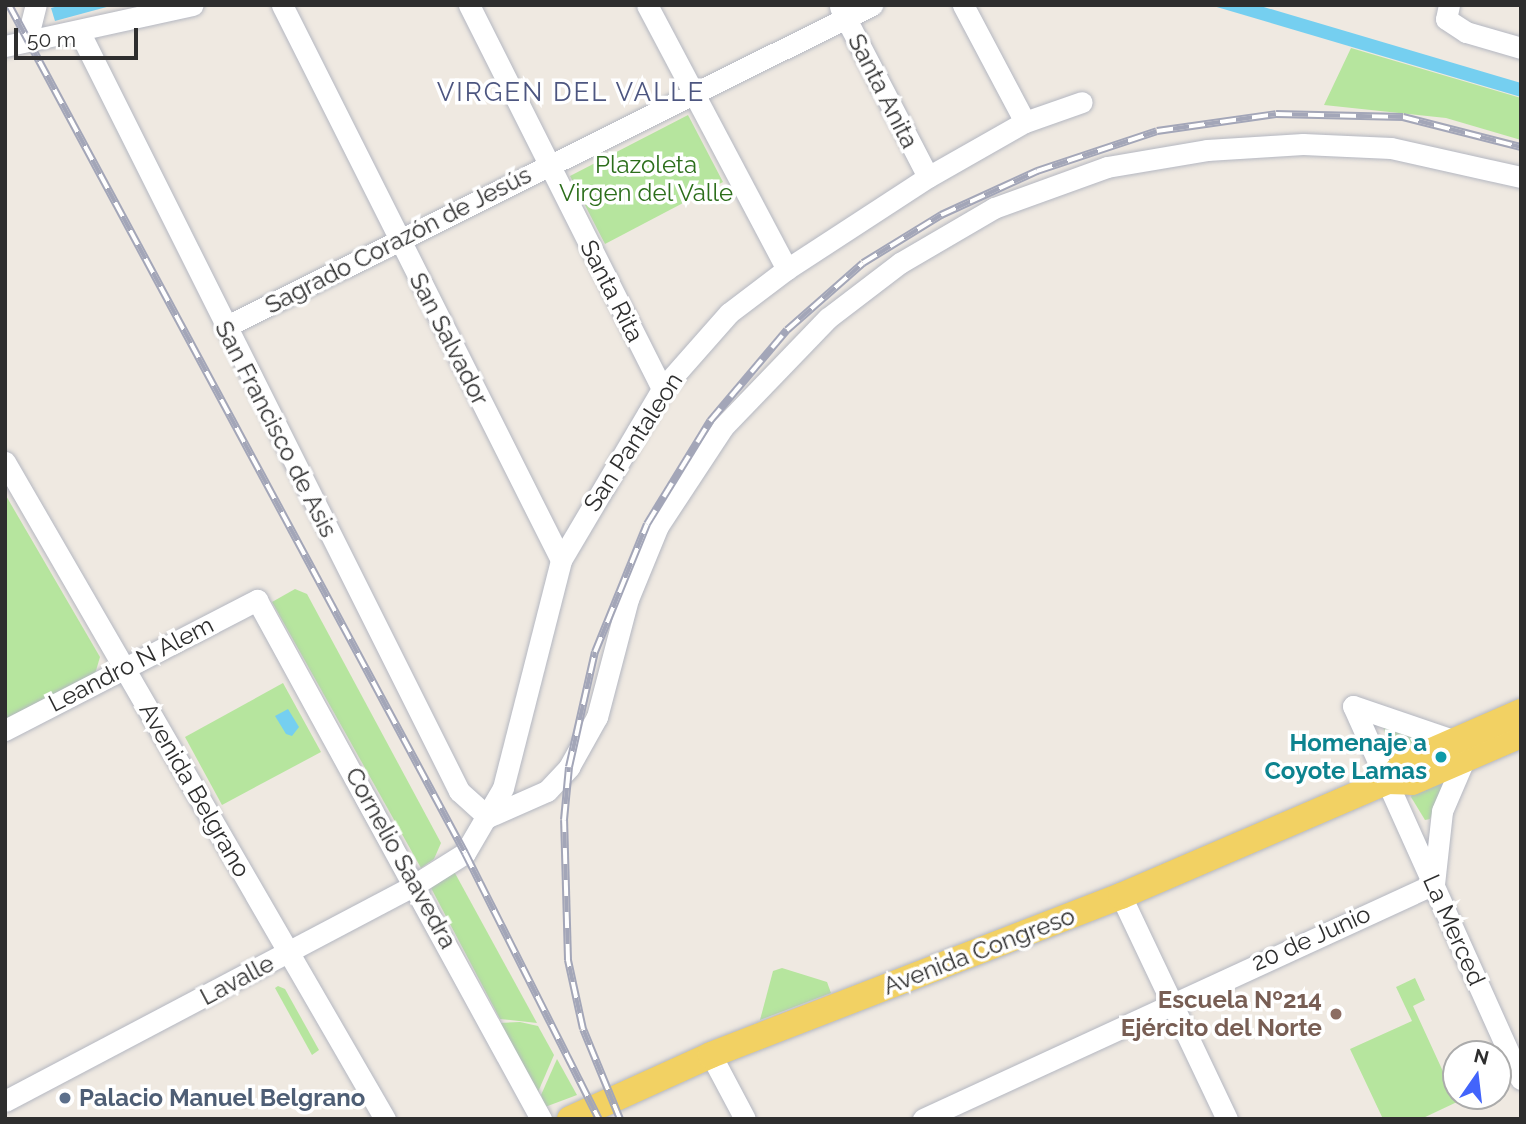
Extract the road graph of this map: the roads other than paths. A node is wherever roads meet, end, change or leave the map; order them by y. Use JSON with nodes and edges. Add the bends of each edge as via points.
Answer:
{"nodes":[{"id":1,"x":36,"y":5,"type":"edge"},
{"id":2,"x":193,"y":5,"type":"edge"},
{"id":3,"x":282,"y":5,"type":"edge"},
{"id":4,"x":469,"y":5,"type":"edge"},
{"id":5,"x":647,"y":5,"type":"edge"},
{"id":6,"x":872,"y":5,"type":"edge"},
{"id":7,"x":963,"y":5,"type":"edge"},
{"id":8,"x":842,"y":12,"type":"edge"},
{"id":9,"x":1448,"y":12,"type":"edge"},
{"id":10,"x":79,"y":31,"type":"junction"},
{"id":11,"x":27,"y":40,"type":"junction"},
{"id":12,"x":5,"y":46,"type":"edge"},
{"id":13,"x":1521,"y":48,"type":"edge"},
{"id":14,"x":692,"y":91,"type":"junction"},
{"id":15,"x":1082,"y":103,"type":"dead end"},
{"id":16,"x":1025,"y":122,"type":"junction"},
{"id":17,"x":549,"y":164,"type":"junction"},
{"id":18,"x":928,"y":177,"type":"junction"},
{"id":19,"x":1521,"y":177,"type":"edge"},
{"id":20,"x":399,"y":240,"type":"junction"},
{"id":21,"x":787,"y":269,"type":"junction"},
{"id":22,"x":225,"y":327,"type":"junction"},
{"id":23,"x":662,"y":390,"type":"junction"},
{"id":24,"x":5,"y":462,"type":"edge"},
{"id":25,"x":561,"y":560,"type":"junction"},
{"id":26,"x":257,"y":600,"type":"joint"},
{"id":27,"x":125,"y":666,"type":"junction"},
{"id":28,"x":1521,"y":712,"type":"edge"},
{"id":29,"x":5,"y":730,"type":"edge"},
{"id":30,"x":1521,"y":735,"type":"edge"},
{"id":31,"x":1460,"y":750,"type":"junction"},
{"id":32,"x":1388,"y":780,"type":"junction"},
{"id":33,"x":488,"y":817,"type":"junction"},
{"id":34,"x":465,"y":853,"type":"joint"},
{"id":35,"x":416,"y":884,"type":"junction"},
{"id":36,"x":1434,"y":884,"type":"junction"},
{"id":37,"x":1121,"y":896,"type":"junction"},
{"id":38,"x":288,"y":953,"type":"junction"},
{"id":39,"x":1170,"y":1001,"type":"junction"},
{"id":40,"x":711,"y":1055,"type":"junction"},
{"id":41,"x":1521,"y":1079,"type":"edge"},
{"id":42,"x":5,"y":1101,"type":"edge"},
{"id":43,"x":385,"y":1119,"type":"edge"},
{"id":44,"x":541,"y":1119,"type":"edge"},
{"id":45,"x":570,"y":1119,"type":"edge"},
{"id":46,"x":745,"y":1119,"type":"edge"},
{"id":47,"x":923,"y":1119,"type":"edge"},
{"id":48,"x":1227,"y":1119,"type":"edge"}],
"edges":[{"from":1,"to":11,"type":"street"},
{"from":2,"to":10,"type":"street"},
{"from":3,"to":20,"type":"street","name":"San Salvador"},
{"from":4,"to":17,"type":"street","name":"Santa Rita"},
{"from":5,"to":14,"type":"street"},
{"from":6,"to":8,"type":"street","name":"Sagrado Corazón de Jesús"},
{"from":7,"to":16,"type":"street"},
{"from":8,"to":14,"type":"street","name":"Sagrado Corazón de Jesús"},
{"from":8,"to":18,"type":"street","name":"Santa Anita"},
{"from":9,"to":13,"type":"street","via":[[1466,32]]},
{"from":10,"to":11,"type":"street"},
{"from":10,"to":22,"type":"street","name":"San Francisco de Asis"},
{"from":11,"to":12,"type":"street"},
{"from":14,"to":17,"type":"street","name":"Sagrado Corazón de Jesús"},
{"from":14,"to":21,"type":"street"},
{"from":15,"to":16,"type":"street","name":"San Pantaleon"},
{"from":16,"to":18,"type":"street","name":"San Pantaleon"},
{"from":17,"to":20,"type":"street","name":"Sagrado Corazón de Jesús"},
{"from":17,"to":23,"type":"street","name":"Santa Rita"},
{"from":18,"to":21,"type":"street","name":"San Pantaleon"},
{"from":19,"to":33,"type":"street","via":[[1391,148],[1303,144],[1207,150],[1107,167],[994,208],[900,263],[828,318],[723,427],[659,526],[628,599],[597,718],[569,767],[547,791]]},
{"from":20,"to":22,"type":"street","name":"Sagrado Corazón de Jesús"},
{"from":20,"to":25,"type":"street","name":"San Salvador"},
{"from":21,"to":23,"type":"street","name":"San Pantaleon","via":[[729,313]]},
{"from":22,"to":33,"type":"street","name":"San Francisco de Asis","via":[[459,791]]},
{"from":23,"to":25,"type":"street","name":"San Pantaleon"},
{"from":24,"to":27,"type":"street","name":"Avenida Belgrano"},
{"from":25,"to":33,"type":"street","name":"San Pantaleon","via":[[503,788]]},
{"from":26,"to":27,"type":"street","name":"Leandro N Alem"},
{"from":26,"to":35,"type":"street","name":"Cornelio Saavedra"},
{"from":27,"to":29,"type":"street","name":"Leandro N Alem"},
{"from":27,"to":38,"type":"street","name":"Avenida Belgrano"},
{"from":28,"to":31,"type":"main road"},
{"from":30,"to":31,"type":"main road"},
{"from":31,"to":32,"type":"main road","name":"Avenida Congreso","via":[[1412,782]]},
{"from":31,"to":32,"type":"street","name":"La Merced","via":[[1353,706]]},
{"from":31,"to":36,"type":"street","via":[[1442,811]]},
{"from":32,"to":36,"type":"street","name":"La Merced"},
{"from":32,"to":37,"type":"main road","name":"Avenida Congreso"},
{"from":33,"to":34,"type":"street","name":"San Pantaleon"},
{"from":34,"to":35,"type":"street","name":"Lavalle"},
{"from":35,"to":38,"type":"street","name":"Lavalle"},
{"from":35,"to":44,"type":"street","name":"Cornelio Saavedra"},
{"from":36,"to":39,"type":"street","name":"20 de Junio"},
{"from":36,"to":41,"type":"street","name":"La Merced"},
{"from":37,"to":39,"type":"street"},
{"from":37,"to":40,"type":"main road","name":"Avenida Congreso"},
{"from":38,"to":42,"type":"street","name":"Lavalle"},
{"from":38,"to":43,"type":"street","name":"Avenida Belgrano"},
{"from":39,"to":47,"type":"street","name":"20 de Junio"},
{"from":39,"to":48,"type":"street"},
{"from":40,"to":45,"type":"main road","name":"Avenida Congreso"},
{"from":40,"to":46,"type":"street"}]}
